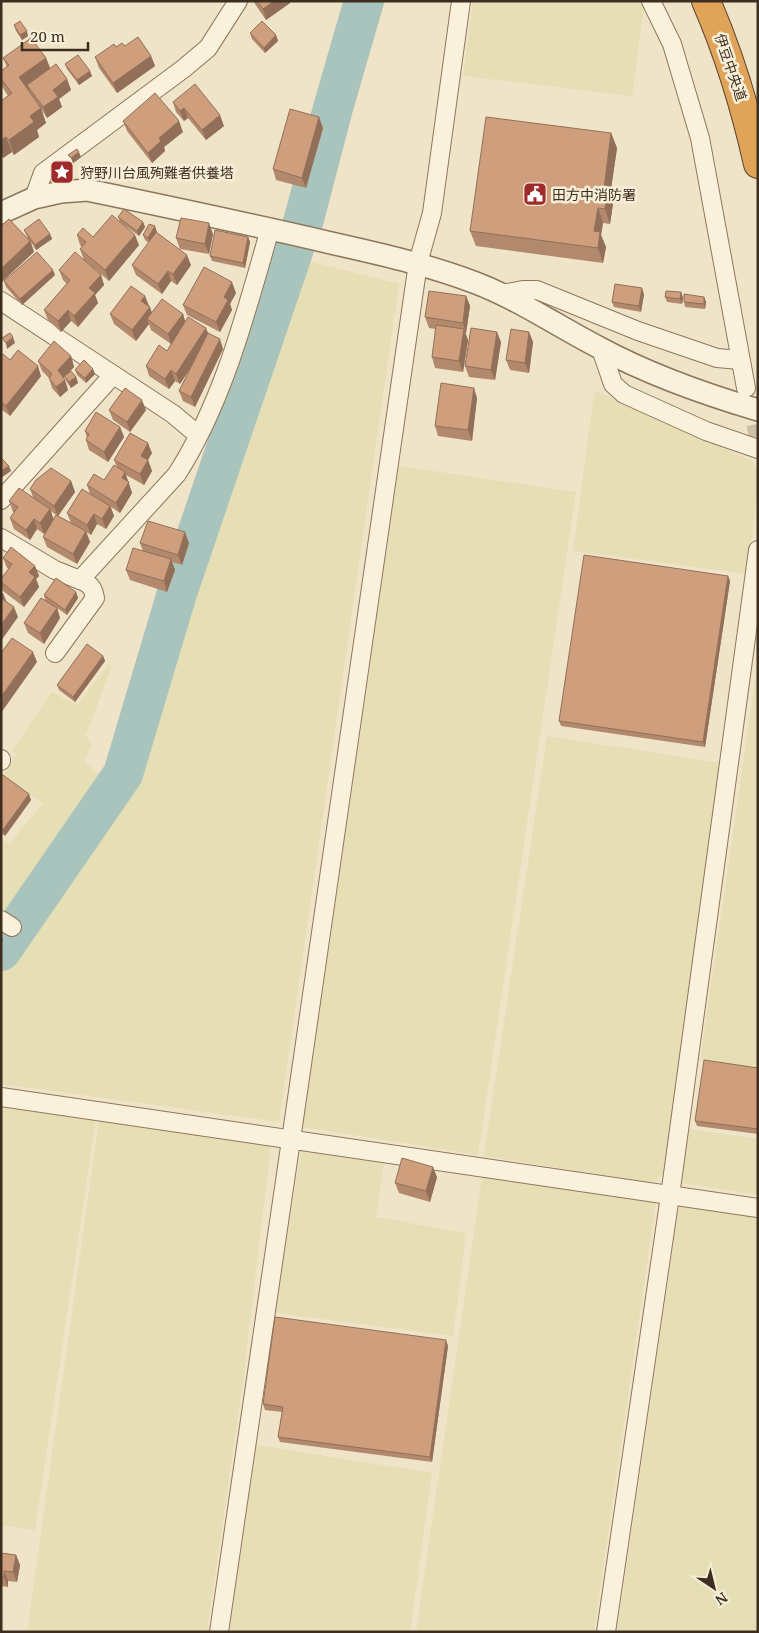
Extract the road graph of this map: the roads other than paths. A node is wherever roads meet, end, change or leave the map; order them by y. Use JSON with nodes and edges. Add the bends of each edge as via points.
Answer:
{"nodes":[{"id":1,"x":238,"y":1,"type":"edge"},
{"id":2,"x":461,"y":1,"type":"edge"},
{"id":3,"x":651,"y":1,"type":"edge"},
{"id":4,"x":706,"y":1,"type":"edge"},
{"id":5,"x":719,"y":1,"type":"edge"},
{"id":6,"x":758,"y":113,"type":"edge"},
{"id":7,"x":758,"y":164,"type":"edge"},
{"id":8,"x":34,"y":198,"type":"junction"},
{"id":9,"x":1,"y":213,"type":"edge"},
{"id":10,"x":270,"y":228,"type":"junction"},
{"id":11,"x":418,"y":263,"type":"junction"},
{"id":12,"x":502,"y":294,"type":"junction"},
{"id":13,"x":1,"y":301,"type":"edge"},
{"id":14,"x":601,"y":349,"type":"junction"},
{"id":15,"x":740,"y":360,"type":"junction"},
{"id":16,"x":113,"y":375,"type":"junction"},
{"id":17,"x":746,"y":388,"type":"tunnel mouth"},
{"id":18,"x":758,"y":410,"type":"edge"},
{"id":19,"x":198,"y":435,"type":"junction"},
{"id":20,"x":758,"y":448,"type":"edge"},
{"id":21,"x":1,"y":500,"type":"edge"},
{"id":22,"x":3,"y":543,"type":"edge"},
{"id":23,"x":758,"y":550,"type":"edge"},
{"id":24,"x":80,"y":580,"type":"junction"},
{"id":25,"x":55,"y":653,"type":"dead end"},
{"id":26,"x":1,"y":1097,"type":"edge"},
{"id":27,"x":292,"y":1140,"type":"junction"},
{"id":28,"x":670,"y":1196,"type":"junction"},
{"id":29,"x":758,"y":1208,"type":"edge"},
{"id":30,"x":219,"y":1632,"type":"edge"},
{"id":31,"x":606,"y":1632,"type":"edge"}],
"edges":[{"from":1,"to":8,"type":"street","via":[[208,48],[43,173]]},
{"from":2,"to":11,"type":"street","via":[[432,213]]},
{"from":3,"to":15,"type":"street","via":[[672,44],[700,138]]},
{"from":4,"to":7,"type":"highway","name":"伊豆中央道","via":[[736,78]]},
{"from":5,"to":6,"type":"highway","name":"伊豆中央道","via":[[734,33]]},
{"from":8,"to":9,"type":"street"},
{"from":8,"to":10,"type":"street","via":[[88,190]]},
{"from":10,"to":11,"type":"street"},
{"from":10,"to":19,"type":"street","via":[[236,345]]},
{"from":11,"to":12,"type":"street"},
{"from":11,"to":27,"type":"street"},
{"from":12,"to":14,"type":"street"},
{"from":12,"to":15,"type":"street","via":[[537,290],[716,358]]},
{"from":13,"to":16,"type":"street"},
{"from":14,"to":18,"type":"street","via":[[711,396]]},
{"from":14,"to":20,"type":"street","via":[[613,384],[624,394],[706,431]]},
{"from":15,"to":17,"type":"street"},
{"from":16,"to":19,"type":"street","via":[[173,414]]},
{"from":16,"to":21,"type":"street"},
{"from":19,"to":24,"type":"street","via":[[177,474]]},
{"from":22,"to":24,"type":"street"},
{"from":23,"to":28,"type":"street"},
{"from":24,"to":25,"type":"street","via":[[89,584],[95,598]]},
{"from":26,"to":27,"type":"street"},
{"from":27,"to":28,"type":"street"},
{"from":27,"to":30,"type":"street"},
{"from":28,"to":29,"type":"street"},
{"from":28,"to":31,"type":"street"}]}
